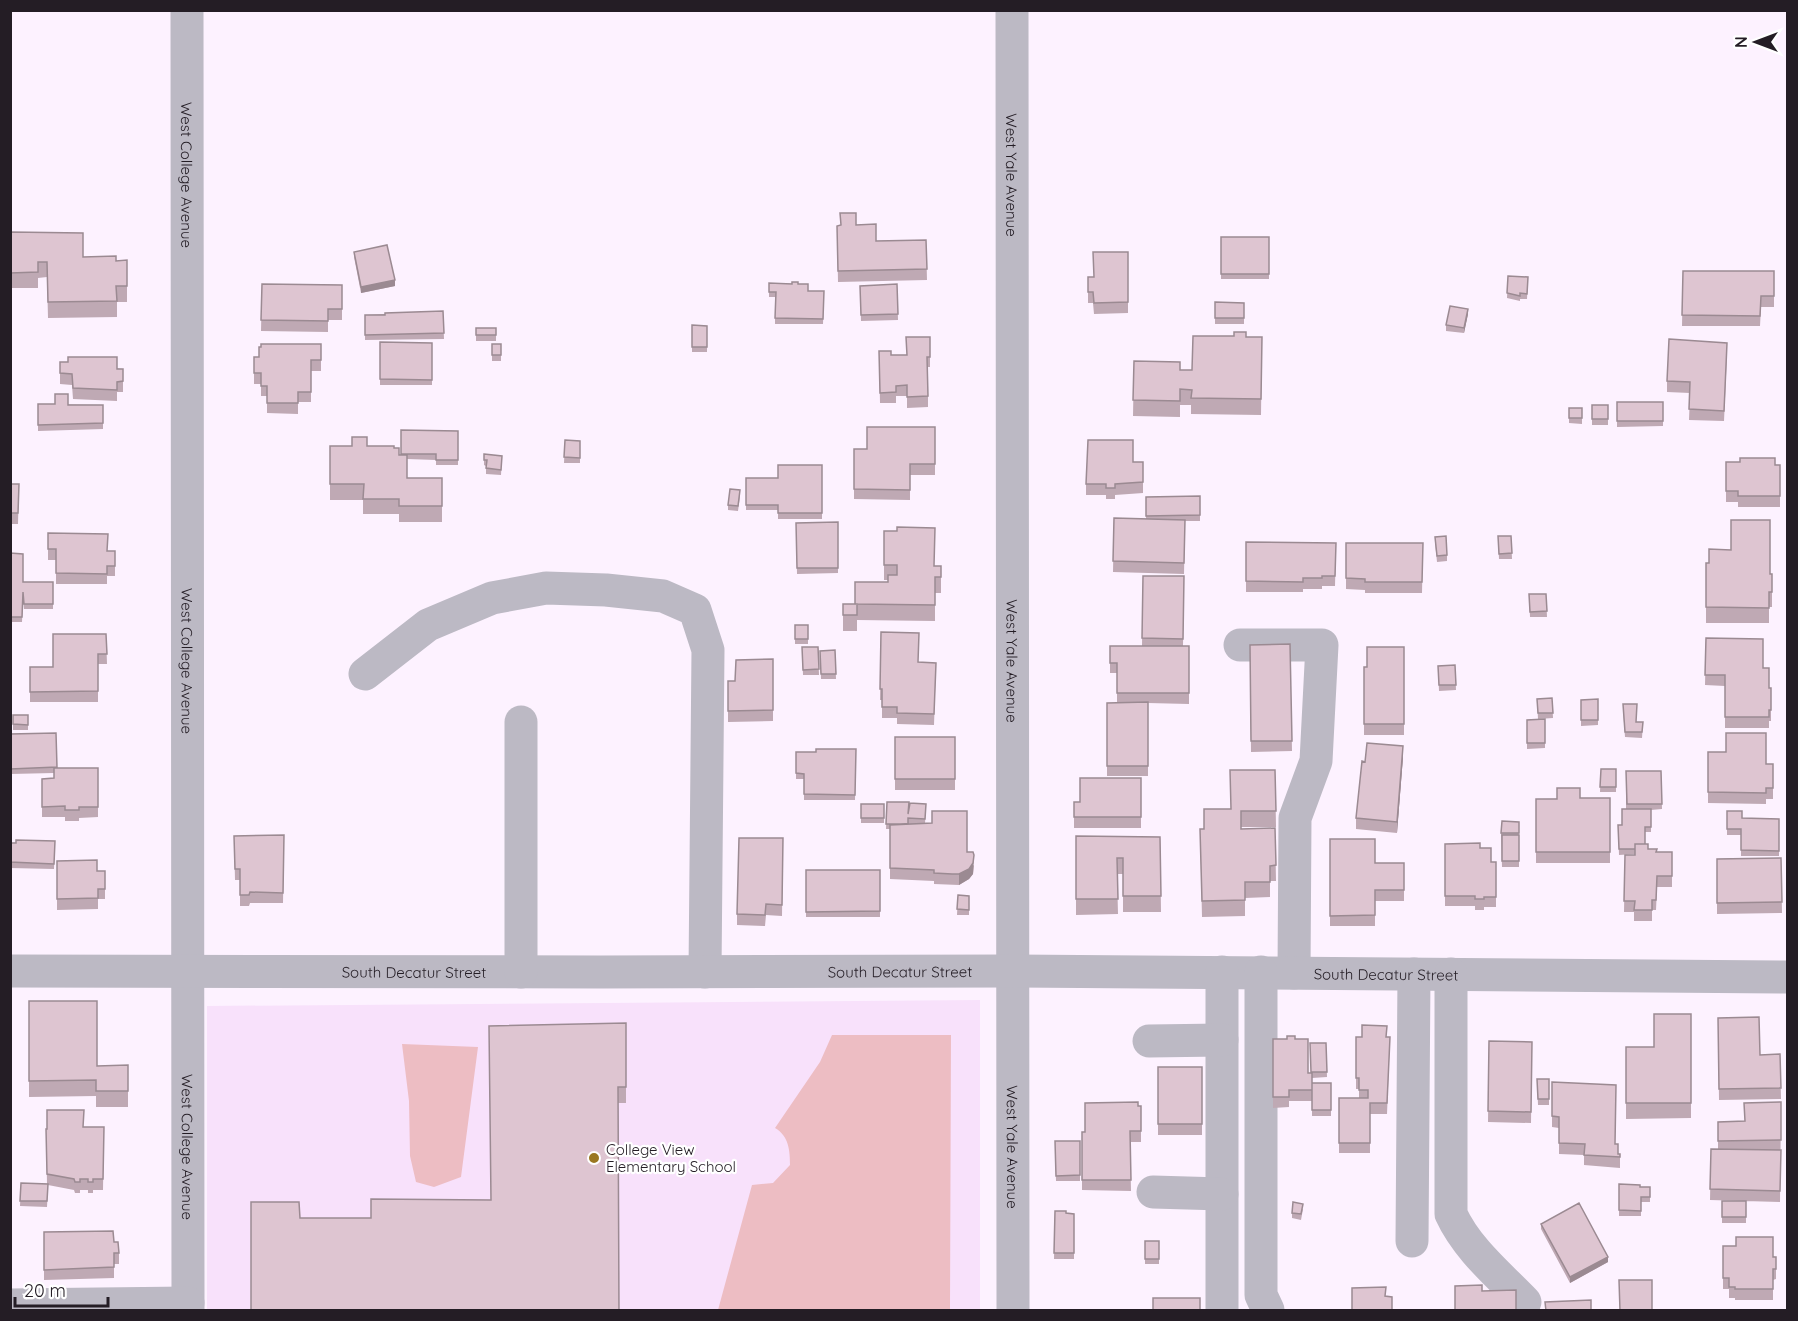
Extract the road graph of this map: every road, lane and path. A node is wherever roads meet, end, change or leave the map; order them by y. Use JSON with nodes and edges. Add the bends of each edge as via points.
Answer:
{"nodes":[{"id":1,"x":187,"y":10,"type":"edge"},
{"id":2,"x":1012,"y":10,"type":"edge"},
{"id":3,"x":1240,"y":645,"type":"dead end"},
{"id":4,"x":365,"y":674,"type":"dead end"},
{"id":5,"x":521,"y":722,"type":"dead end"},
{"id":6,"x":1013,"y":970,"type":"junction"},
{"id":7,"x":10,"y":971,"type":"edge"},
{"id":8,"x":187,"y":971,"type":"junction"},
{"id":9,"x":521,"y":972,"type":"junction"},
{"id":10,"x":705,"y":972,"type":"junction"},
{"id":11,"x":1222,"y":972,"type":"junction"},
{"id":12,"x":1261,"y":972,"type":"junction"},
{"id":13,"x":1294,"y":973,"type":"junction"},
{"id":14,"x":1413,"y":974,"type":"junction"},
{"id":15,"x":1451,"y":974,"type":"junction"},
{"id":16,"x":1788,"y":977,"type":"edge"},
{"id":17,"x":1149,"y":1041,"type":"dead end"},
{"id":18,"x":1222,"y":1041,"type":"junction"},
{"id":19,"x":1153,"y":1192,"type":"dead end"},
{"id":20,"x":1222,"y":1194,"type":"junction"},
{"id":21,"x":1412,"y":1241,"type":"dead end"},
{"id":22,"x":1525,"y":1302,"type":"dead end"},
{"id":23,"x":10,"y":1305,"type":"edge"},
{"id":24,"x":188,"y":1307,"type":"edge"},
{"id":25,"x":1013,"y":1311,"type":"edge"},
{"id":26,"x":1222,"y":1311,"type":"edge"},
{"id":27,"x":1268,"y":1311,"type":"edge"}],
"edges":[{"from":1,"to":8,"type":"street","name":"West College Avenue"},
{"from":2,"to":6,"type":"street","name":"West Yale Avenue"},
{"from":3,"to":13,"type":"street","via":[[1322,645],[1316,761],[1295,818]]},
{"from":4,"to":10,"type":"street","via":[[428,625],[492,598],[546,588],[576,589],[663,596],[695,610],[708,650]]},
{"from":5,"to":9,"type":"street"},
{"from":6,"to":10,"type":"street","name":"South Decatur Street"},
{"from":6,"to":11,"type":"street","name":"South Decatur Street"},
{"from":6,"to":25,"type":"street","name":"West Yale Avenue"},
{"from":7,"to":8,"type":"street","name":"South Decatur Street"},
{"from":8,"to":9,"type":"street","name":"South Decatur Street"},
{"from":8,"to":24,"type":"street","name":"West College Avenue"},
{"from":9,"to":10,"type":"street","name":"South Decatur Street"},
{"from":11,"to":12,"type":"street","name":"South Decatur Street"},
{"from":11,"to":18,"type":"street"},
{"from":12,"to":13,"type":"street","name":"South Decatur Street"},
{"from":12,"to":27,"type":"street","via":[[1261,1295]]},
{"from":13,"to":14,"type":"street","name":"South Decatur Street"},
{"from":14,"to":15,"type":"street","name":"South Decatur Street"},
{"from":14,"to":21,"type":"street"},
{"from":15,"to":16,"type":"street","name":"South Decatur Street"},
{"from":15,"to":22,"type":"street","via":[[1450,1214],[1476,1251]]},
{"from":17,"to":18,"type":"street"},
{"from":18,"to":20,"type":"street"},
{"from":19,"to":20,"type":"street"},
{"from":20,"to":26,"type":"street"},
{"from":23,"to":24,"type":"street"}]}
